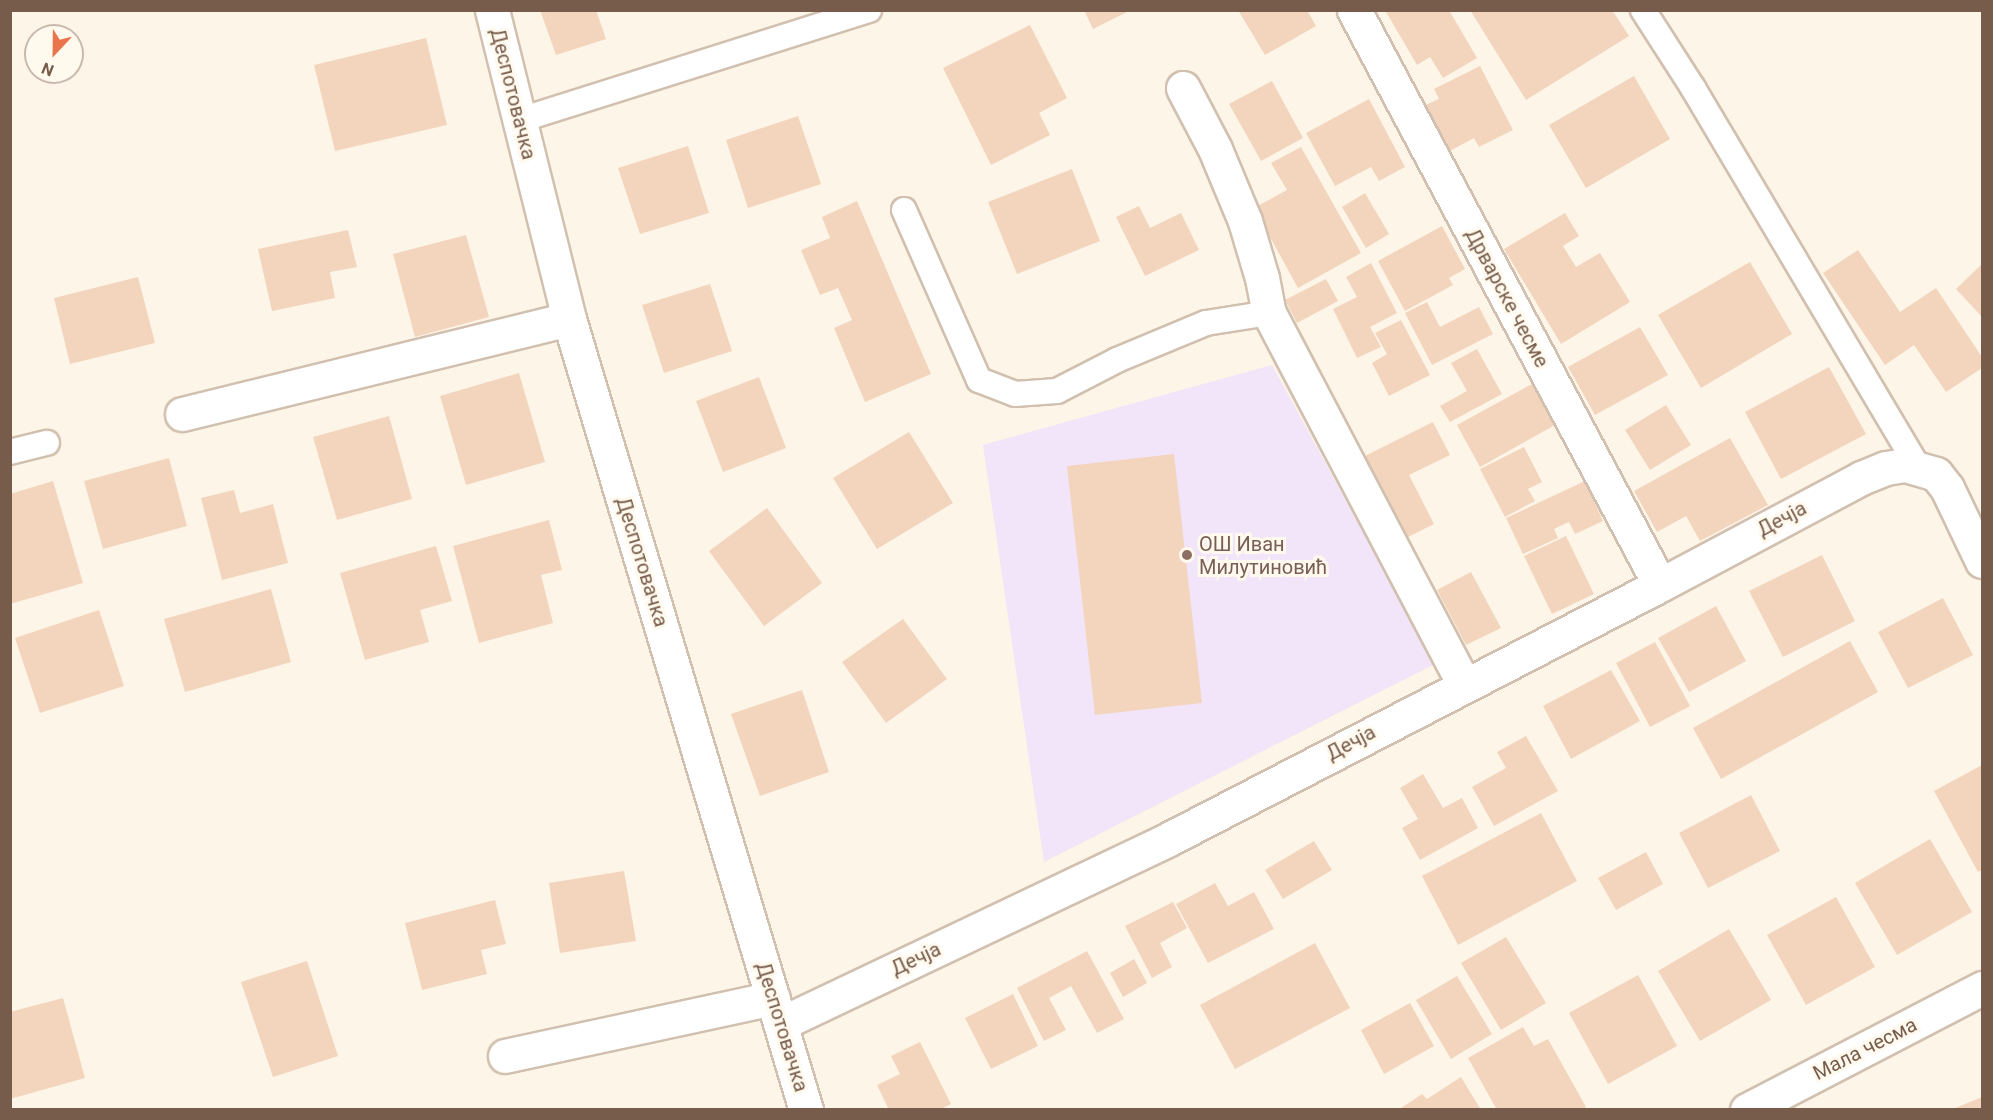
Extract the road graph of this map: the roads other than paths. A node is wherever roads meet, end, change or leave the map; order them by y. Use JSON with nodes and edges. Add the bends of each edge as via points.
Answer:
{"nodes":[{"id":1,"x":492,"y":10,"type":"edge"},
{"id":2,"x":869,"y":10,"type":"edge"},
{"id":3,"x":1354,"y":10,"type":"edge"},
{"id":4,"x":1643,"y":10,"type":"edge"},
{"id":5,"x":1183,"y":88,"type":"dead end"},
{"id":6,"x":520,"y":120,"type":"junction"},
{"id":7,"x":904,"y":210,"type":"dead end"},
{"id":8,"x":1269,"y":313,"type":"junction"},
{"id":9,"x":569,"y":319,"type":"junction"},
{"id":10,"x":182,"y":414,"type":"dead end"},
{"id":11,"x":47,"y":442,"type":"dead end"},
{"id":12,"x":10,"y":452,"type":"edge"},
{"id":13,"x":1918,"y":467,"type":"junction"},
{"id":14,"x":1983,"y":561,"type":"edge"},
{"id":15,"x":1660,"y":585,"type":"junction"},
{"id":16,"x":1464,"y":684,"type":"junction"},
{"id":17,"x":1983,"y":988,"type":"edge"},
{"id":18,"x":778,"y":1010,"type":"junction"},
{"id":19,"x":505,"y":1056,"type":"dead end"},
{"id":20,"x":806,"y":1110,"type":"edge"},
{"id":21,"x":1747,"y":1110,"type":"edge"}],
"edges":[{"from":1,"to":6,"type":"street","name":"Деспотовачка"},
{"from":2,"to":6,"type":"lane"},
{"from":3,"to":15,"type":"street","name":"Дрварске чесме"},
{"from":4,"to":13,"type":"lane"},
{"from":5,"to":8,"type":"street","via":[[1215,149],[1245,221]]},
{"from":6,"to":9,"type":"street","name":"Деспотовачка"},
{"from":7,"to":8,"type":"lane","via":[[979,380],[1016,394],[1056,391],[1117,360],[1206,323]]},
{"from":8,"to":16,"type":"street"},
{"from":9,"to":10,"type":"street"},
{"from":9,"to":18,"type":"street","name":"Деспотовачка"},
{"from":11,"to":12,"type":"lane"},
{"from":13,"to":14,"type":"street","via":[[1936,474],[1947,488]]},
{"from":13,"to":15,"type":"street","name":"Дечја","via":[[1896,465],[1861,478]]},
{"from":15,"to":16,"type":"street","name":"Дечја"},
{"from":16,"to":18,"type":"street","name":"Дечја","via":[[1167,840]]},
{"from":17,"to":21,"type":"street","name":"Мала чесма"},
{"from":18,"to":19,"type":"street","name":"Дечја"},
{"from":18,"to":20,"type":"street","name":"Деспотовачка"}]}
